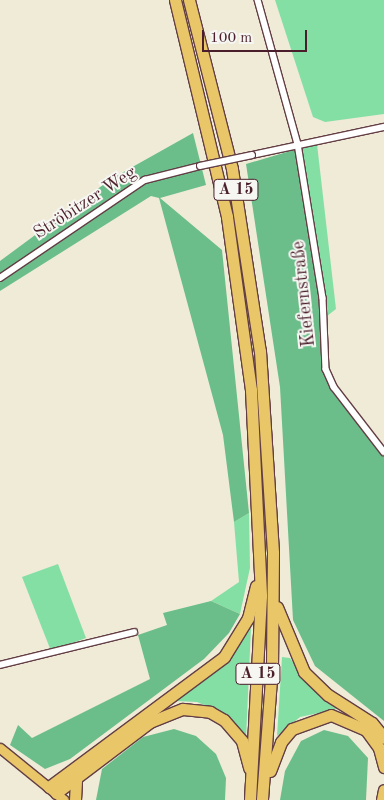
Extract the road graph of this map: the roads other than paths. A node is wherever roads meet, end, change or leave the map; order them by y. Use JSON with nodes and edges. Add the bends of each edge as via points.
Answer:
{"nodes":[{"id":1,"x":175,"y":0,"type":"edge"},
{"id":2,"x":190,"y":0,"type":"edge"},
{"id":3,"x":258,"y":0,"type":"edge"},
{"id":4,"x":384,"y":127,"type":"edge"},
{"id":5,"x":298,"y":144,"type":"junction"},
{"id":6,"x":0,"y":278,"type":"edge"},
{"id":7,"x":384,"y":452,"type":"edge"},
{"id":8,"x":260,"y":570,"type":"junction"},
{"id":9,"x":273,"y":596,"type":"junction"},
{"id":10,"x":134,"y":632,"type":"dead end"},
{"id":11,"x":0,"y":665,"type":"edge"},
{"id":12,"x":384,"y":738,"type":"edge"},
{"id":13,"x":0,"y":748,"type":"edge"},
{"id":14,"x":384,"y":767,"type":"edge"},
{"id":15,"x":252,"y":777,"type":"junction"},
{"id":16,"x":76,"y":778,"type":"junction"},
{"id":17,"x":384,"y":790,"type":"edge"},
{"id":18,"x":56,"y":794,"type":"edge"},
{"id":19,"x":263,"y":796,"type":"edge"},
{"id":20,"x":75,"y":800,"type":"edge"},
{"id":21,"x":250,"y":800,"type":"edge"},
{"id":22,"x":382,"y":800,"type":"edge"}],
"edges":[{"from":1,"to":8,"type":"highway","number":"A 15","via":[[227,217],[243,313],[256,448]]},
{"from":2,"to":9,"type":"highway","number":"A 15","via":[[232,169],[256,311],[269,448]]},
{"from":3,"to":5,"type":"street","name":"Kiefernstraße"},
{"from":4,"to":5,"type":"street"},
{"from":5,"to":6,"type":"street","name":"Ströbitzer Weg","bridge":true,"via":[[145,180]]},
{"from":5,"to":7,"type":"street","name":"Kiefernstraße","via":[[323,298],[326,369],[334,387]]},
{"from":8,"to":15,"type":"highway","number":"A 15"},
{"from":8,"to":18,"type":"highway","via":[[248,618],[224,657]]},
{"from":9,"to":12,"type":"highway","via":[[286,638],[304,672],[328,695],[372,723]]},
{"from":9,"to":19,"type":"highway","number":"A 15"},
{"from":10,"to":11,"type":"street"},
{"from":13,"to":18,"type":"main road"},
{"from":14,"to":19,"type":"highway","via":[[379,748],[366,730],[344,717],[318,716],[292,729],[281,742]]},
{"from":15,"to":16,"type":"highway","via":[[242,741],[224,720],[210,712],[183,709],[150,722]]},
{"from":15,"to":21,"type":"highway","number":"A 15"},
{"from":16,"to":18,"type":"highway"},
{"from":16,"to":20,"type":"highway"},
{"from":17,"to":22,"type":"highway"}]}
